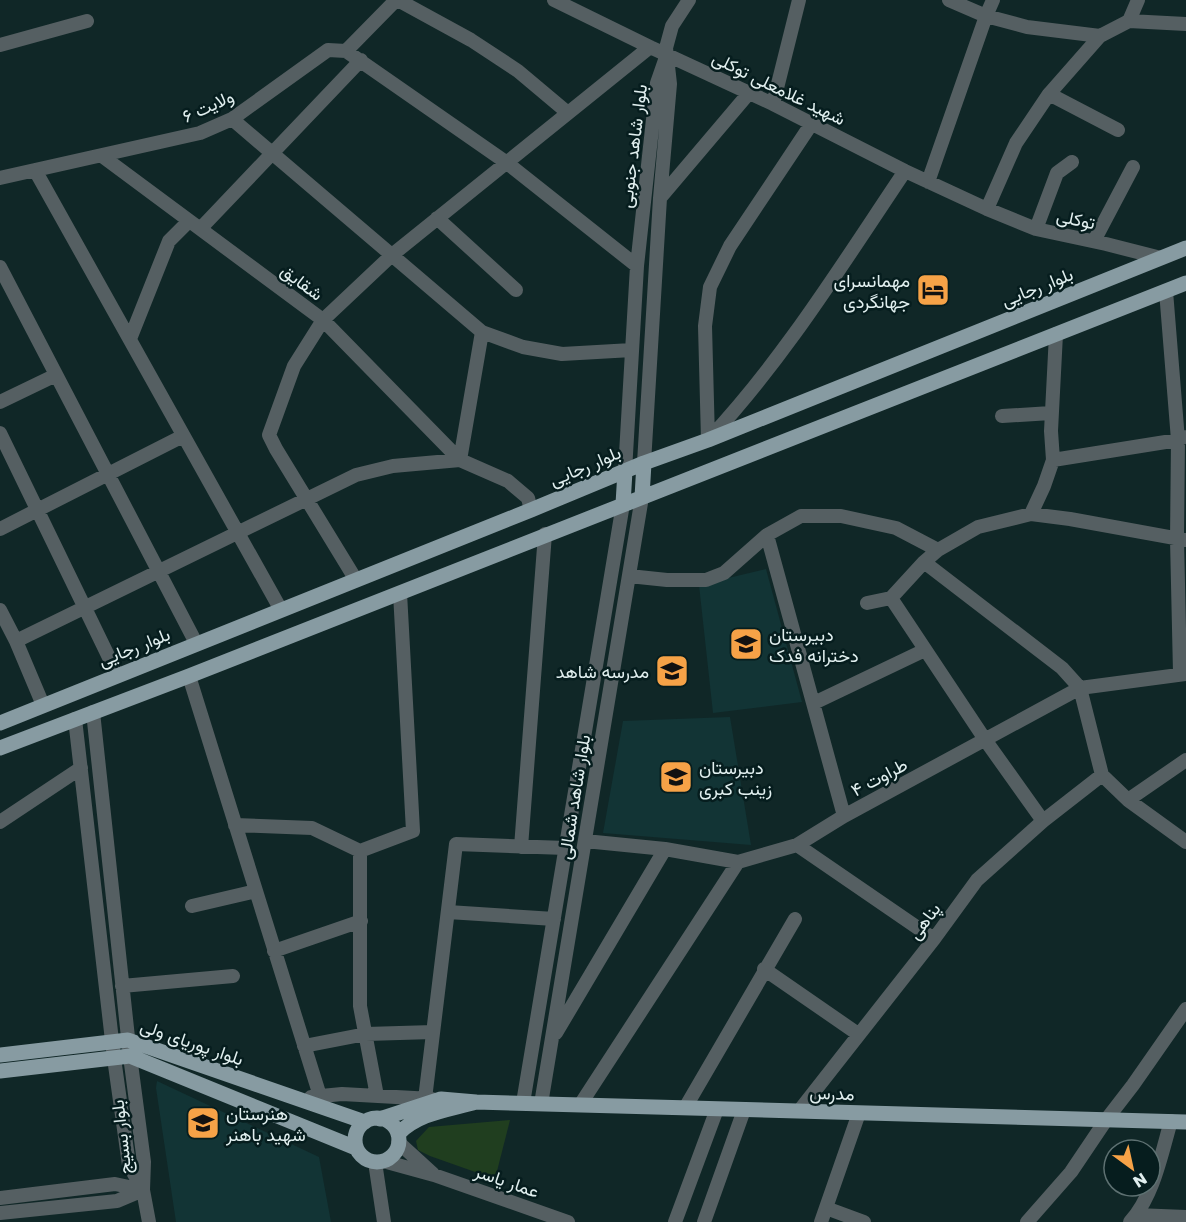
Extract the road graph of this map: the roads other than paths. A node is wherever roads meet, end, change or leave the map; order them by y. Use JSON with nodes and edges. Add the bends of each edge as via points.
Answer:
{"nodes":[{"id":1,"x":397,"y":0,"type":"edge"},
{"id":2,"x":555,"y":0,"type":"edge"},
{"id":3,"x":689,"y":0,"type":"edge"},
{"id":4,"x":799,"y":0,"type":"edge"},
{"id":5,"x":949,"y":0,"type":"edge"},
{"id":6,"x":993,"y":0,"type":"edge"},
{"id":7,"x":1138,"y":0,"type":"edge"},
{"id":8,"x":986,"y":16,"type":"junction"},
{"id":9,"x":87,"y":21,"type":"dead end"},
{"id":10,"x":1129,"y":21,"type":"junction"},
{"id":11,"x":1186,"y":24,"type":"edge"},
{"id":12,"x":1100,"y":36,"type":"junction"},
{"id":13,"x":0,"y":45,"type":"edge"},
{"id":14,"x":650,"y":47,"type":"junction"},
{"id":15,"x":346,"y":51,"type":"junction"},
{"id":16,"x":666,"y":55,"type":"junction"},
{"id":17,"x":361,"y":60,"type":"junction"},
{"id":18,"x":749,"y":93,"type":"junction"},
{"id":19,"x":1049,"y":94,"type":"junction"},
{"id":20,"x":773,"y":104,"type":"junction"},
{"id":21,"x":568,"y":113,"type":"junction"},
{"id":22,"x":232,"y":120,"type":"junction"},
{"id":23,"x":812,"y":123,"type":"junction"},
{"id":24,"x":1118,"y":130,"type":"dead end"},
{"id":25,"x":271,"y":153,"type":"junction"},
{"id":26,"x":102,"y":156,"type":"junction"},
{"id":27,"x":1072,"y":162,"type":"dead end"},
{"id":28,"x":507,"y":163,"type":"junction"},
{"id":29,"x":1133,"y":167,"type":"dead end"},
{"id":30,"x":35,"y":170,"type":"junction"},
{"id":31,"x":905,"y":171,"type":"junction"},
{"id":32,"x":0,"y":178,"type":"edge"},
{"id":33,"x":928,"y":182,"type":"junction"},
{"id":34,"x":660,"y":198,"type":"junction"},
{"id":35,"x":987,"y":208,"type":"junction"},
{"id":36,"x":437,"y":218,"type":"junction"},
{"id":37,"x":188,"y":222,"type":"junction"},
{"id":38,"x":201,"y":228,"type":"junction"},
{"id":39,"x":1036,"y":229,"type":"junction"},
{"id":40,"x":1094,"y":241,"type":"junction"},
{"id":41,"x":1186,"y":248,"type":"edge"},
{"id":42,"x":392,"y":255,"type":"junction"},
{"id":43,"x":1161,"y":258,"type":"junction"},
{"id":44,"x":637,"y":266,"type":"junction"},
{"id":45,"x":0,"y":267,"type":"edge"},
{"id":46,"x":1186,"y":283,"type":"edge"},
{"id":47,"x":516,"y":291,"type":"dead end"},
{"id":48,"x":1166,"y":291,"type":"junction"},
{"id":49,"x":323,"y":320,"type":"junction"},
{"id":50,"x":482,"y":332,"type":"junction"},
{"id":51,"x":1056,"y":334,"type":"junction"},
{"id":52,"x":130,"y":339,"type":"junction"},
{"id":53,"x":632,"y":350,"type":"junction"},
{"id":54,"x":56,"y":375,"type":"junction"},
{"id":55,"x":0,"y":402,"type":"edge"},
{"id":56,"x":1051,"y":413,"type":"junction"},
{"id":57,"x":1002,"y":416,"type":"dead end"},
{"id":58,"x":0,"y":433,"type":"edge"},
{"id":59,"x":183,"y":436,"type":"junction"},
{"id":60,"x":1182,"y":438,"type":"edge"},
{"id":61,"x":708,"y":440,"type":"junction"},
{"id":62,"x":460,"y":460,"type":"junction"},
{"id":63,"x":1053,"y":460,"type":"junction"},
{"id":64,"x":644,"y":463,"type":"junction"},
{"id":65,"x":625,"y":471,"type":"junction"},
{"id":66,"x":108,"y":474,"type":"junction"},
{"id":67,"x":307,"y":497,"type":"junction"},
{"id":68,"x":642,"y":497,"type":"junction"},
{"id":69,"x":623,"y":504,"type":"junction"},
{"id":70,"x":38,"y":510,"type":"junction"},
{"id":71,"x":531,"y":510,"type":"junction"},
{"id":72,"x":1031,"y":514,"type":"junction"},
{"id":73,"x":0,"y":529,"type":"edge"},
{"id":74,"x":237,"y":532,"type":"junction"},
{"id":75,"x":544,"y":534,"type":"junction"},
{"id":76,"x":767,"y":535,"type":"junction"},
{"id":77,"x":1181,"y":539,"type":"edge"},
{"id":78,"x":938,"y":550,"type":"junction"},
{"id":79,"x":924,"y":562,"type":"junction"},
{"id":80,"x":159,"y":571,"type":"junction"},
{"id":81,"x":629,"y":576,"type":"junction"},
{"id":82,"x":356,"y":580,"type":"junction"},
{"id":83,"x":400,"y":593,"type":"junction"},
{"id":84,"x":891,"y":598,"type":"junction"},
{"id":85,"x":867,"y":603,"type":"dead end"},
{"id":86,"x":85,"y":607,"type":"junction"},
{"id":87,"x":0,"y":610,"type":"edge"},
{"id":88,"x":281,"y":610,"type":"junction"},
{"id":89,"x":16,"y":641,"type":"junction"},
{"id":90,"x":196,"y":643,"type":"junction"},
{"id":91,"x":925,"y":650,"type":"junction"},
{"id":92,"x":1183,"y":673,"type":"edge"},
{"id":93,"x":117,"y":674,"type":"junction"},
{"id":94,"x":189,"y":676,"type":"junction"},
{"id":95,"x":1080,"y":688,"type":"junction"},
{"id":96,"x":814,"y":703,"type":"junction"},
{"id":97,"x":43,"y":705,"type":"junction"},
{"id":98,"x":93,"y":712,"type":"junction"},
{"id":99,"x":75,"y":719,"type":"junction"},
{"id":100,"x":0,"y":723,"type":"edge"},
{"id":101,"x":986,"y":741,"type":"junction"},
{"id":102,"x":0,"y":748,"type":"edge"},
{"id":103,"x":1186,"y":760,"type":"edge"},
{"id":104,"x":81,"y":768,"type":"junction"},
{"id":105,"x":1102,"y":775,"type":"junction"},
{"id":106,"x":1128,"y":800,"type":"junction"},
{"id":107,"x":844,"y":816,"type":"junction"},
{"id":108,"x":1042,"y":821,"type":"junction"},
{"id":109,"x":0,"y":822,"type":"edge"},
{"id":110,"x":235,"y":825,"type":"junction"},
{"id":111,"x":585,"y":841,"type":"junction"},
{"id":112,"x":1186,"y":842,"type":"edge"},
{"id":113,"x":796,"y":844,"type":"junction"},
{"id":114,"x":521,"y":847,"type":"junction"},
{"id":115,"x":566,"y":848,"type":"junction"},
{"id":116,"x":665,"y":849,"type":"junction"},
{"id":117,"x":360,"y":851,"type":"junction"},
{"id":118,"x":738,"y":862,"type":"junction"},
{"id":119,"x":256,"y":891,"type":"junction"},
{"id":120,"x":192,"y":906,"type":"dead end"},
{"id":121,"x":448,"y":912,"type":"junction"},
{"id":122,"x":554,"y":919,"type":"junction"},
{"id":123,"x":795,"y":920,"type":"dead end"},
{"id":124,"x":361,"y":921,"type":"junction"},
{"id":125,"x":934,"y":939,"type":"junction"},
{"id":126,"x":274,"y":951,"type":"junction"},
{"id":127,"x":764,"y":969,"type":"junction"},
{"id":128,"x":233,"y":976,"type":"dead end"},
{"id":129,"x":122,"y":986,"type":"junction"},
{"id":130,"x":1186,"y":1009,"type":"edge"},
{"id":131,"x":433,"y":1032,"type":"junction"},
{"id":132,"x":366,"y":1034,"type":"junction"},
{"id":133,"x":858,"y":1034,"type":"junction"},
{"id":134,"x":120,"y":1041,"type":"junction"},
{"id":135,"x":551,"y":1041,"type":"junction"},
{"id":136,"x":304,"y":1046,"type":"junction"},
{"id":137,"x":0,"y":1055,"type":"edge"},
{"id":138,"x":122,"y":1057,"type":"junction"},
{"id":139,"x":0,"y":1071,"type":"edge"},
{"id":140,"x":320,"y":1096,"type":"junction"},
{"id":141,"x":377,"y":1096,"type":"junction"},
{"id":142,"x":296,"y":1098,"type":"junction"},
{"id":143,"x":433,"y":1099,"type":"junction"},
{"id":144,"x":476,"y":1102,"type":"junction"},
{"id":145,"x":524,"y":1104,"type":"junction"},
{"id":146,"x":541,"y":1104,"type":"junction"},
{"id":147,"x":580,"y":1105,"type":"junction"},
{"id":148,"x":685,"y":1108,"type":"junction"},
{"id":149,"x":717,"y":1109,"type":"junction"},
{"id":150,"x":744,"y":1110,"type":"junction"},
{"id":151,"x":799,"y":1111,"type":"junction"},
{"id":152,"x":859,"y":1113,"type":"junction"},
{"id":153,"x":380,"y":1119,"type":"junction"},
{"id":154,"x":1106,"y":1120,"type":"junction"},
{"id":155,"x":364,"y":1122,"type":"junction"},
{"id":156,"x":1179,"y":1122,"type":"edge"},
{"id":157,"x":398,"y":1138,"type":"junction"},
{"id":158,"x":356,"y":1148,"type":"junction"},
{"id":159,"x":379,"y":1162,"type":"junction"},
{"id":160,"x":434,"y":1175,"type":"junction"},
{"id":161,"x":143,"y":1190,"type":"junction"},
{"id":162,"x":0,"y":1198,"type":"edge"},
{"id":163,"x":826,"y":1208,"type":"junction"},
{"id":164,"x":0,"y":1213,"type":"edge"},
{"id":165,"x":1186,"y":1216,"type":"edge"},
{"id":166,"x":1133,"y":1219,"type":"edge"},
{"id":167,"x":149,"y":1222,"type":"edge"},
{"id":168,"x":384,"y":1222,"type":"edge"},
{"id":169,"x":568,"y":1222,"type":"edge"},
{"id":170,"x":675,"y":1222,"type":"edge"},
{"id":171,"x":704,"y":1222,"type":"edge"},
{"id":172,"x":821,"y":1222,"type":"edge"},
{"id":173,"x":864,"y":1222,"type":"edge"},
{"id":174,"x":1027,"y":1222,"type":"edge"}],
"edges":[{"from":1,"to":15,"type":"street"},
{"from":1,"to":21,"type":"street","via":[[518,71]]},
{"from":2,"to":14,"type":"street","name":"شهید غلامعلی توکلی"},
{"from":3,"to":16,"type":"street","via":[[672,27]]},
{"from":4,"to":20,"type":"street"},
{"from":5,"to":8,"type":"street"},
{"from":6,"to":8,"type":"street"},
{"from":7,"to":10,"type":"street"},
{"from":8,"to":12,"type":"street","via":[[1027,27]]},
{"from":8,"to":33,"type":"street"},
{"from":9,"to":13,"type":"street"},
{"from":10,"to":11,"type":"street"},
{"from":10,"to":12,"type":"street"},
{"from":12,"to":19,"type":"street"},
{"from":14,"to":16,"type":"street","name":"شهید غلامعلی توکلی"},
{"from":14,"to":21,"type":"street"},
{"from":15,"to":17,"type":"street"},
{"from":15,"to":22,"type":"street","name":"ولایت ۶","via":[[328,50]]},
{"from":16,"to":18,"type":"street","name":"شهید غلامعلی توکلی"},
{"from":16,"to":34,"type":"street","name":"بلوار شاهد جنوبی","via":[[670,84]]},
{"from":16,"to":44,"type":"street","name":"بلوار شاهد جنوبی","via":[[657,83]]},
{"from":17,"to":25,"type":"street"},
{"from":17,"to":28,"type":"street"},
{"from":18,"to":20,"type":"street","name":"شهید غلامعلی توکلی"},
{"from":18,"to":34,"type":"street"},
{"from":19,"to":24,"type":"street"},
{"from":19,"to":35,"type":"street","via":[[1016,143]]},
{"from":20,"to":23,"type":"street","name":"شهید غلامعلی توکلی"},
{"from":21,"to":28,"type":"street"},
{"from":22,"to":25,"type":"street"},
{"from":22,"to":26,"type":"street","name":"ولایت ۶","via":[[200,133]]},
{"from":23,"to":31,"type":"street","name":"شهید غلامعلی توکلی"},
{"from":23,"to":61,"type":"street","via":[[730,246],[710,286],[705,326]]},
{"from":25,"to":38,"type":"street"},
{"from":25,"to":42,"type":"street"},
{"from":26,"to":30,"type":"street","name":"ولایت ۶"},
{"from":26,"to":37,"type":"street","name":"شقایق"},
{"from":27,"to":39,"type":"street","via":[[1057,173]]},
{"from":28,"to":36,"type":"street"},
{"from":28,"to":44,"type":"street"},
{"from":29,"to":40,"type":"street"},
{"from":30,"to":32,"type":"street","name":"ولایت ۶"},
{"from":30,"to":52,"type":"street"},
{"from":31,"to":33,"type":"street","name":"شهید غلامعلی توکلی"},
{"from":31,"to":61,"type":"street","via":[[809,312],[741,404]]},
{"from":33,"to":35,"type":"street","name":"شهید غلامعلی توکلی"},
{"from":34,"to":64,"type":"street","name":"بلوار شاهد جنوبی"},
{"from":35,"to":39,"type":"street","name":"توکلی"},
{"from":36,"to":42,"type":"street"},
{"from":36,"to":47,"type":"street"},
{"from":37,"to":38,"type":"street","name":"شقایق"},
{"from":37,"to":52,"type":"street","via":[[169,241]]},
{"from":38,"to":49,"type":"street","name":"شقایق"},
{"from":39,"to":40,"type":"street","name":"توکلی"},
{"from":40,"to":43,"type":"street","name":"توکلی"},
{"from":41,"to":43,"type":"main road","name":"بلوار رجایی"},
{"from":42,"to":49,"type":"street"},
{"from":42,"to":50,"type":"street"},
{"from":43,"to":61,"type":"main road","name":"بلوار رجایی"},
{"from":44,"to":53,"type":"street","name":"بلوار شاهد جنوبی"},
{"from":45,"to":54,"type":"street"},
{"from":46,"to":48,"type":"main road"},
{"from":48,"to":51,"type":"main road"},
{"from":48,"to":60,"type":"street"},
{"from":49,"to":62,"type":"street","name":"شقایق"},
{"from":49,"to":67,"type":"street","via":[[294,366],[269,435]]},
{"from":50,"to":53,"type":"street","via":[[523,347],[562,354]]},
{"from":50,"to":62,"type":"street"},
{"from":51,"to":56,"type":"street"},
{"from":51,"to":68,"type":"main road"},
{"from":52,"to":59,"type":"street"},
{"from":53,"to":65,"type":"street","name":"بلوار شاهد جنوبی"},
{"from":54,"to":55,"type":"street"},
{"from":54,"to":66,"type":"street"},
{"from":56,"to":57,"type":"street"},
{"from":56,"to":63,"type":"street"},
{"from":58,"to":70,"type":"street"},
{"from":59,"to":66,"type":"street"},
{"from":59,"to":74,"type":"street"},
{"from":60,"to":63,"type":"street"},
{"from":60,"to":77,"type":"street"},
{"from":61,"to":64,"type":"main road","name":"بلوار رجایی"},
{"from":62,"to":67,"type":"street","via":[[393,466],[356,475]]},
{"from":62,"to":71,"type":"street","via":[[508,481],[528,498]]},
{"from":63,"to":72,"type":"street"},
{"from":64,"to":65,"type":"main road","name":"بلوار رجایی"},
{"from":64,"to":68,"type":"main road"},
{"from":65,"to":69,"type":"main road"},
{"from":65,"to":71,"type":"main road","name":"بلوار رجایی"},
{"from":66,"to":70,"type":"street"},
{"from":66,"to":80,"type":"street"},
{"from":67,"to":74,"type":"street"},
{"from":67,"to":82,"type":"street"},
{"from":68,"to":69,"type":"main road"},
{"from":68,"to":81,"type":"street","name":"بلوار شاهد شمالی"},
{"from":69,"to":75,"type":"main road"},
{"from":69,"to":115,"type":"street","name":"بلوار شاهد شمالی"},
{"from":70,"to":73,"type":"street"},
{"from":70,"to":86,"type":"street"},
{"from":71,"to":82,"type":"main road","name":"بلوار رجایی"},
{"from":72,"to":77,"type":"street"},
{"from":72,"to":78,"type":"street","via":[[978,527]]},
{"from":74,"to":80,"type":"street"},
{"from":74,"to":88,"type":"street"},
{"from":75,"to":83,"type":"main road"},
{"from":75,"to":114,"type":"street"},
{"from":76,"to":78,"type":"street","via":[[801,516],[841,516],[896,528]]},
{"from":76,"to":81,"type":"street","via":[[724,573],[706,580]]},
{"from":76,"to":96,"type":"street"},
{"from":77,"to":92,"type":"street"},
{"from":78,"to":79,"type":"street"},
{"from":79,"to":84,"type":"street"},
{"from":79,"to":95,"type":"street","via":[[1062,668]]},
{"from":80,"to":86,"type":"street"},
{"from":80,"to":90,"type":"street"},
{"from":81,"to":111,"type":"street","name":"بلوار شاهد شمالی"},
{"from":82,"to":88,"type":"main road","name":"بلوار رجایی"},
{"from":83,"to":94,"type":"main road"},
{"from":83,"to":117,"type":"street","via":[[413,831]]},
{"from":84,"to":85,"type":"street"},
{"from":84,"to":91,"type":"street"},
{"from":86,"to":89,"type":"street"},
{"from":86,"to":93,"type":"street"},
{"from":87,"to":89,"type":"street"},
{"from":88,"to":90,"type":"main road","name":"بلوار رجایی"},
{"from":89,"to":97,"type":"street"},
{"from":90,"to":93,"type":"main road","name":"بلوار رجایی"},
{"from":91,"to":96,"type":"street"},
{"from":91,"to":101,"type":"street"},
{"from":92,"to":95,"type":"street","name":"طراوت ۴"},
{"from":93,"to":97,"type":"main road","name":"بلوار رجایی"},
{"from":94,"to":98,"type":"main road"},
{"from":94,"to":110,"type":"street"},
{"from":95,"to":101,"type":"street","name":"طراوت ۴"},
{"from":95,"to":105,"type":"street"},
{"from":96,"to":107,"type":"street"},
{"from":97,"to":100,"type":"main road","name":"بلوار رجایی"},
{"from":98,"to":99,"type":"main road"},
{"from":98,"to":129,"type":"street","name":"بلوار بسیج"},
{"from":99,"to":102,"type":"main road"},
{"from":99,"to":104,"type":"street","name":"بلوار بسیج"},
{"from":101,"to":107,"type":"street","name":"طراوت ۴"},
{"from":101,"to":108,"type":"street"},
{"from":103,"to":106,"type":"street"},
{"from":104,"to":109,"type":"street"},
{"from":104,"to":134,"type":"street","name":"بلوار بسیج"},
{"from":105,"to":106,"type":"street"},
{"from":105,"to":108,"type":"street","name":"پناهی"},
{"from":106,"to":112,"type":"street"},
{"from":107,"to":113,"type":"street","name":"طراوت ۴"},
{"from":108,"to":125,"type":"street","name":"پناهی","via":[[976,879]]},
{"from":110,"to":117,"type":"street","via":[[312,828]]},
{"from":110,"to":119,"type":"street"},
{"from":111,"to":116,"type":"street","name":"طراوت ۴"},
{"from":111,"to":135,"type":"street","name":"بلوار شاهد شمالی"},
{"from":113,"to":118,"type":"street","name":"طراوت ۴"},
{"from":113,"to":125,"type":"street"},
{"from":114,"to":115,"type":"street"},
{"from":114,"to":121,"type":"street","via":[[456,844]]},
{"from":115,"to":122,"type":"street","name":"بلوار شاهد شمالی"},
{"from":116,"to":118,"type":"street","name":"طراوت ۴"},
{"from":116,"to":135,"type":"street"},
{"from":117,"to":124,"type":"street"},
{"from":118,"to":147,"type":"street"},
{"from":119,"to":120,"type":"street"},
{"from":119,"to":126,"type":"street"},
{"from":121,"to":122,"type":"street"},
{"from":121,"to":131,"type":"street"},
{"from":122,"to":145,"type":"street","name":"بلوار شاهد شمالی"},
{"from":123,"to":127,"type":"street"},
{"from":124,"to":126,"type":"street"},
{"from":124,"to":132,"type":"street","via":[[360,1006]]},
{"from":125,"to":133,"type":"street","name":"پناهی"},
{"from":126,"to":136,"type":"street"},
{"from":127,"to":133,"type":"street"},
{"from":127,"to":148,"type":"street"},
{"from":128,"to":129,"type":"street"},
{"from":129,"to":134,"type":"street","name":"بلوار بسیج"},
{"from":130,"to":154,"type":"street"},
{"from":131,"to":132,"type":"street"},
{"from":131,"to":143,"type":"street"},
{"from":132,"to":136,"type":"street"},
{"from":132,"to":141,"type":"street"},
{"from":133,"to":151,"type":"street","name":"پناهی"},
{"from":134,"to":137,"type":"main road","name":"بلوار پوریای ولی"},
{"from":134,"to":138,"type":"street","name":"بلوار بسیج"},
{"from":134,"to":142,"type":"main road","name":"بلوار پوریای ولی"},
{"from":135,"to":146,"type":"street","name":"بلوار شاهد شمالی"},
{"from":136,"to":140,"type":"street"},
{"from":138,"to":139,"type":"main road","name":"بلوار پوریای ولی"},
{"from":138,"to":158,"type":"main road","name":"بلوار پوریای ولی"},
{"from":138,"to":161,"type":"street","name":"بلوار بسیج","via":[[129,1165]]},
{"from":140,"to":141,"type":"street"},
{"from":140,"to":142,"type":"street"},
{"from":141,"to":143,"type":"street"},
{"from":142,"to":155,"type":"main road","name":"بلوار پوریای ولی"},
{"from":143,"to":144,"type":"main road","name":"مدرس"},
{"from":143,"to":153,"type":"main road","name":"مدرس"},
{"from":144,"to":145,"type":"main road","name":"مدرس"},
{"from":144,"to":157,"type":"main road","name":"مدرس","via":[[423,1117],[408,1124]]},
{"from":145,"to":146,"type":"main road","name":"مدرس"},
{"from":146,"to":147,"type":"main road","name":"مدرس"},
{"from":147,"to":148,"type":"main road","name":"مدرس"},
{"from":148,"to":149,"type":"main road","name":"مدرس"},
{"from":149,"to":150,"type":"main road","name":"مدرس"},
{"from":149,"to":170,"type":"street"},
{"from":150,"to":151,"type":"main road","name":"مدرس"},
{"from":150,"to":171,"type":"street"},
{"from":151,"to":152,"type":"main road","name":"مدرس"},
{"from":152,"to":154,"type":"main road","name":"مدرس"},
{"from":152,"to":163,"type":"street"},
{"from":153,"to":155,"type":"main road"},
{"from":153,"to":157,"type":"main road","via":[[394,1127]]},
{"from":154,"to":156,"type":"main road","name":"مدرس"},
{"from":154,"to":174,"type":"street","via":[[1071,1172]]},
{"from":155,"to":158,"type":"main road","via":[[356,1134]]},
{"from":156,"to":166,"type":"street","via":[[1154,1182]]},
{"from":157,"to":159,"type":"main road","via":[[391,1157]]},
{"from":157,"to":160,"type":"street","name":"عمار یاسر"},
{"from":158,"to":159,"type":"main road","via":[[363,1158]]},
{"from":159,"to":160,"type":"street","name":"عمار یاسر"},
{"from":159,"to":168,"type":"street"},
{"from":160,"to":169,"type":"street","name":"عمار یاسر"},
{"from":161,"to":162,"type":"street","via":[[115,1184]]},
{"from":161,"to":164,"type":"street","via":[[117,1201]]},
{"from":161,"to":167,"type":"street","name":"بلوار بسیج"},
{"from":163,"to":172,"type":"street"},
{"from":163,"to":173,"type":"street"},
{"from":165,"to":166,"type":"street"}]}
